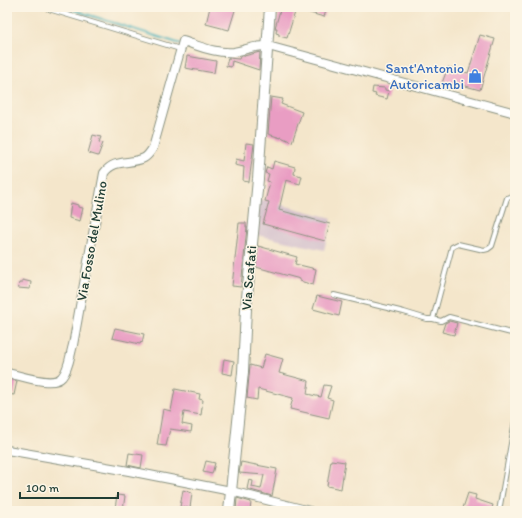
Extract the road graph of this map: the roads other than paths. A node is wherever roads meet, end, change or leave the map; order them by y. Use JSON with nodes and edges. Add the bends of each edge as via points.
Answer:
{"nodes":[{"id":1,"x":42,"y":7,"type":"edge"},
{"id":2,"x":270,"y":7,"type":"edge"},
{"id":3,"x":181,"y":45,"type":"junction"},
{"id":4,"x":268,"y":46,"type":"junction"},
{"id":5,"x":515,"y":114,"type":"edge"},
{"id":6,"x":515,"y":198,"type":"edge"},
{"id":7,"x":334,"y":295,"type":"dead end"},
{"id":8,"x":433,"y":319,"type":"junction"},
{"id":9,"x":515,"y":334,"type":"edge"},
{"id":10,"x":7,"y":373,"type":"edge"},
{"id":11,"x":515,"y":421,"type":"edge"},
{"id":12,"x":7,"y":450,"type":"edge"},
{"id":13,"x":231,"y":491,"type":"junction"},
{"id":14,"x":229,"y":511,"type":"edge"},
{"id":15,"x":310,"y":511,"type":"edge"},
{"id":16,"x":498,"y":511,"type":"edge"}],
"edges":[{"from":1,"to":3,"type":"lane"},
{"from":2,"to":4,"type":"street","name":"Via Scafati"},
{"from":3,"to":4,"type":"street","via":[[218,52],[234,52],[258,45]]},
{"from":3,"to":10,"type":"street","name":"Via Fosso del Mulino","via":[[149,154],[144,158],[114,164],[104,173],[73,345],[66,370],[61,378],[48,382]]},
{"from":4,"to":5,"type":"street"},
{"from":4,"to":13,"type":"street","name":"Via Scafati","via":[[243,372]]},
{"from":6,"to":8,"type":"lane","via":[[507,198],[492,246],[484,250],[458,244],[452,248]]},
{"from":7,"to":8,"type":"lane"},
{"from":8,"to":9,"type":"lane","via":[[441,321],[449,316]]},
{"from":11,"to":16,"type":"lane"},
{"from":12,"to":13,"type":"street"},
{"from":13,"to":14,"type":"street","name":"Via Scafati"},
{"from":13,"to":15,"type":"street"}]}
